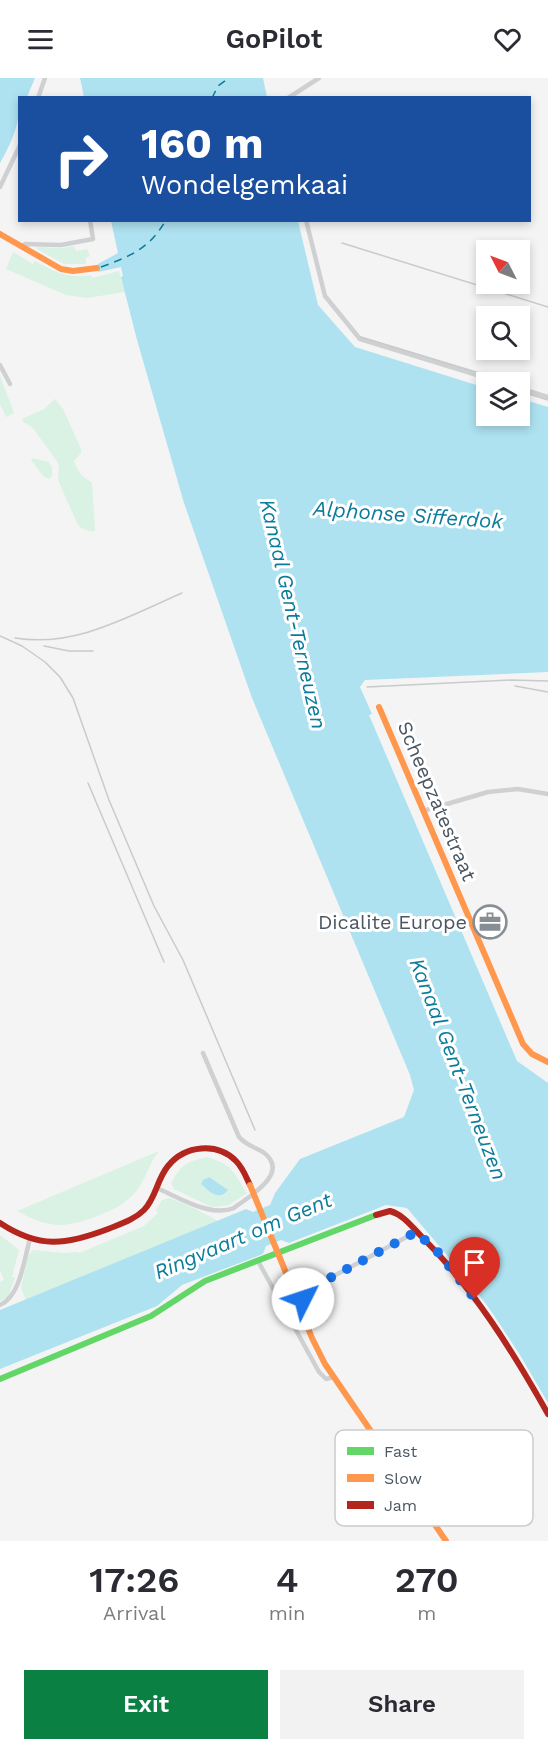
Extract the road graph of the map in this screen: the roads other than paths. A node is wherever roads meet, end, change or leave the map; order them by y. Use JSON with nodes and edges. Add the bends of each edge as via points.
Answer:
{"nodes":[{"id":1,"x":45,"y":78,"type":"edge"},
{"id":2,"x":319,"y":78,"type":"edge"},
{"id":3,"x":39,"y":96,"type":"edge"},
{"id":4,"x":291,"y":96,"type":"edge"},
{"id":5,"x":18,"y":149,"type":"edge"},
{"id":6,"x":0,"y":187,"type":"edge"},
{"id":7,"x":90,"y":222,"type":"edge"},
{"id":8,"x":306,"y":222,"type":"edge"},
{"id":9,"x":0,"y":234,"type":"edge"},
{"id":10,"x":23,"y":248,"type":"junction"},
{"id":11,"x":97,"y":268,"type":"dead end"},
{"id":12,"x":0,"y":365,"type":"edge"},
{"id":13,"x":476,"y":375,"type":"edge"},
{"id":14,"x":10,"y":384,"type":"dead end"},
{"id":15,"x":530,"y":391,"type":"edge"},
{"id":16,"x":548,"y":397,"type":"edge"},
{"id":17,"x":379,"y":707,"type":"dead end"},
{"id":18,"x":548,"y":794,"type":"edge"},
{"id":19,"x":423,"y":811,"type":"junction"},
{"id":20,"x":203,"y":1053,"type":"dead end"},
{"id":21,"x":548,"y":1062,"type":"edge"},
{"id":22,"x":157,"y":1188,"type":"junction"},
{"id":23,"x":0,"y":1223,"type":"edge"},
{"id":24,"x":416,"y":1232,"type":"junction"},
{"id":25,"x":30,"y":1239,"type":"junction"},
{"id":26,"x":258,"y":1261,"type":"junction"},
{"id":27,"x":315,"y":1286,"type":"junction"},
{"id":28,"x":292,"y":1288,"type":"junction"},
{"id":29,"x":298,"y":1303,"type":"junction"},
{"id":30,"x":0,"y":1305,"type":"edge"},
{"id":31,"x":334,"y":1377,"type":"junction"},
{"id":32,"x":0,"y":1379,"type":"edge"},
{"id":33,"x":548,"y":1414,"type":"edge"},
{"id":34,"x":370,"y":1430,"type":"edge"},
{"id":35,"x":436,"y":1526,"type":"edge"},
{"id":36,"x":446,"y":1541,"type":"edge"}],
"edges":[{"from":1,"to":3,"type":"street"},
{"from":2,"to":4,"type":"street"},
{"from":5,"to":6,"type":"street"},
{"from":7,"to":10,"type":"street","via":[[93,239],[61,245],[25,244]]},
{"from":8,"to":13,"type":"street","via":[[325,296],[360,339]]},
{"from":9,"to":10,"type":"street"},
{"from":10,"to":11,"type":"street","via":[[73,272]]},
{"from":12,"to":14,"type":"street"},
{"from":15,"to":16,"type":"street"},
{"from":17,"to":19,"type":"street","name":"Scheepzatestraat"},
{"from":18,"to":19,"type":"street","via":[[518,789],[488,792]]},
{"from":19,"to":21,"type":"street","name":"Scheepzatestraat","via":[[523,1044]]},
{"from":20,"to":22,"type":"street","via":[[239,1137],[266,1156],[271,1178],[226,1211],[213,1211]]},
{"from":22,"to":25,"type":"street","via":[[139,1215],[87,1237],[59,1243]]},
{"from":22,"to":28,"type":"street","bridge":true,"via":[[165,1169],[186,1152],[200,1148],[232,1157],[250,1185]]},
{"from":23,"to":25,"type":"street"},
{"from":24,"to":26,"type":"street","via":[[398,1214],[381,1213]]},
{"from":24,"to":27,"type":"street"},
{"from":24,"to":33,"type":"street","via":[[437,1251],[508,1344]]},
{"from":25,"to":30,"type":"street","via":[[17,1284]]},
{"from":26,"to":31,"type":"street","via":[[319,1372],[326,1379]]},
{"from":26,"to":32,"type":"street","via":[[198,1284],[136,1324]]},
{"from":27,"to":28,"type":"street"},
{"from":27,"to":29,"type":"street"},
{"from":28,"to":29,"type":"street"},
{"from":29,"to":31,"type":"street"},
{"from":31,"to":34,"type":"street"},
{"from":35,"to":36,"type":"street"}]}
